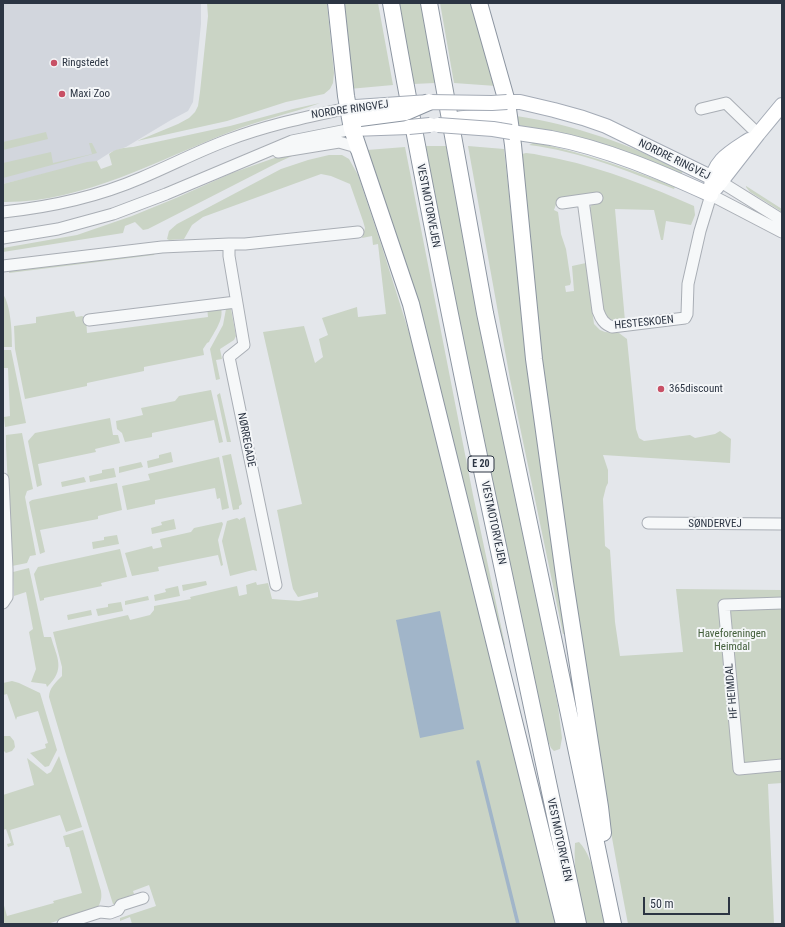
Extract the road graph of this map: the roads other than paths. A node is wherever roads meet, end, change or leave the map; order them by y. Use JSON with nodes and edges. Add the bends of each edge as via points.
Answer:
{"nodes":[{"id":1,"x":336,"y":3,"type":"edge"},
{"id":2,"x":391,"y":3,"type":"edge"},
{"id":3,"x":429,"y":3,"type":"edge"},
{"id":4,"x":479,"y":3,"type":"edge"},
{"id":5,"x":429,"y":102,"type":"joint"},
{"id":6,"x":782,"y":105,"type":"edge"},
{"id":7,"x":507,"y":106,"type":"junction"},
{"id":8,"x":701,"y":109,"type":"dead end"},
{"id":9,"x":355,"y":119,"type":"junction"},
{"id":10,"x":438,"y":124,"type":"junction"},
{"id":11,"x":511,"y":132,"type":"junction"},
{"id":12,"x":758,"y":134,"type":"junction"},
{"id":13,"x":359,"y":152,"type":"junction"},
{"id":14,"x":248,"y":159,"type":"junction"},
{"id":15,"x":716,"y":180,"type":"junction"},
{"id":16,"x":711,"y":195,"type":"junction"},
{"id":17,"x":597,"y":198,"type":"dead end"},
{"id":18,"x":583,"y":200,"type":"junction"},
{"id":19,"x":562,"y":203,"type":"dead end"},
{"id":20,"x":3,"y":212,"type":"edge"},
{"id":21,"x":782,"y":220,"type":"edge"},
{"id":22,"x":358,"y":232,"type":"dead end"},
{"id":23,"x":782,"y":232,"type":"edge"},
{"id":24,"x":3,"y":238,"type":"edge"},
{"id":25,"x":229,"y":244,"type":"junction"},
{"id":26,"x":3,"y":266,"type":"edge"},
{"id":27,"x":236,"y":302,"type":"junction"},
{"id":28,"x":89,"y":320,"type":"dead end"},
{"id":29,"x":3,"y":479,"type":"edge"},
{"id":30,"x":648,"y":523,"type":"dead end"},
{"id":31,"x":782,"y":524,"type":"edge"},
{"id":32,"x":276,"y":585,"type":"dead end"},
{"id":33,"x":3,"y":603,"type":"edge"},
{"id":34,"x":782,"y":603,"type":"edge"},
{"id":35,"x":782,"y":765,"type":"edge"},
{"id":36,"x":143,"y":898,"type":"dead end"},
{"id":37,"x":613,"y":923,"type":"edge"},
{"id":38,"x":63,"y":924,"type":"edge"},
{"id":39,"x":564,"y":924,"type":"edge"},
{"id":40,"x":578,"y":924,"type":"edge"}],
"edges":[{"from":1,"to":9,"type":"highway"},
{"from":2,"to":40,"type":"highway","name":"VESTMOTORVEJEN","number":"E 20","via":[[449,311]]},
{"from":3,"to":37,"type":"highway","via":[[485,313]]},
{"from":4,"to":7,"type":"highway"},
{"from":5,"to":7,"type":"main road","name":"NORDRE RINGVEJ","bridge":true,"via":[[492,103]]},
{"from":5,"to":9,"type":"highway","bridge":true,"via":[[406,112]]},
{"from":6,"to":12,"type":"main road"},
{"from":7,"to":10,"type":"main road","via":[[503,115],[497,118],[461,117]]},
{"from":7,"to":11,"type":"highway"},
{"from":7,"to":15,"type":"main road","name":"NORDRE RINGVEJ","via":[[520,102],[606,126]]},
{"from":8,"to":12,"type":"street","via":[[726,103]]},
{"from":9,"to":10,"type":"main road","name":"NORDRE RINGVEJ","bridge":true,"via":[[409,127]]},
{"from":9,"to":13,"type":"highway"},
{"from":9,"to":14,"type":"street","name":"NORDRE RINGVEJ"},
{"from":9,"to":20,"type":"street","name":"NORDRE RINGVEJ","via":[[285,121],[227,140],[140,179],[86,198],[36,209]]},
{"from":10,"to":11,"type":"main road","name":"NORDRE RINGVEJ","bridge":true},
{"from":11,"to":16,"type":"main road","name":"NORDRE RINGVEJ","via":[[552,138],[604,152]]},
{"from":11,"to":37,"type":"highway","via":[[534,359],[600,807]]},
{"from":12,"to":15,"type":"main road","via":[[723,157],[717,166]]},
{"from":13,"to":14,"type":"street","via":[[353,146],[339,142]]},
{"from":13,"to":39,"type":"highway","via":[[411,304]]},
{"from":14,"to":24,"type":"street","name":"NORDRE RINGVEJ","via":[[112,214],[58,229]]},
{"from":15,"to":16,"type":"main road"},
{"from":15,"to":21,"type":"street"},
{"from":16,"to":18,"type":"street","name":"HESTESKOEN","via":[[688,284],[685,318],[616,328],[606,324],[598,311]]},
{"from":16,"to":23,"type":"street"},
{"from":17,"to":18,"type":"street"},
{"from":18,"to":19,"type":"street"},
{"from":22,"to":25,"type":"street"},
{"from":25,"to":26,"type":"street","via":[[162,247]]},
{"from":25,"to":27,"type":"street","name":"NØRREGADE"},
{"from":27,"to":28,"type":"street"},
{"from":27,"to":32,"type":"street","name":"NØRREGADE","via":[[244,345],[229,357]]},
{"from":29,"to":33,"type":"street","via":[[7,569],[7,597]]},
{"from":30,"to":31,"type":"street","name":"SØNDERVEJ"},
{"from":34,"to":35,"type":"street","name":"HF HEIMDAL","via":[[724,604],[739,769]]},
{"from":36,"to":38,"type":"street","via":[[121,905],[118,910],[110,913],[100,912]]}]}
